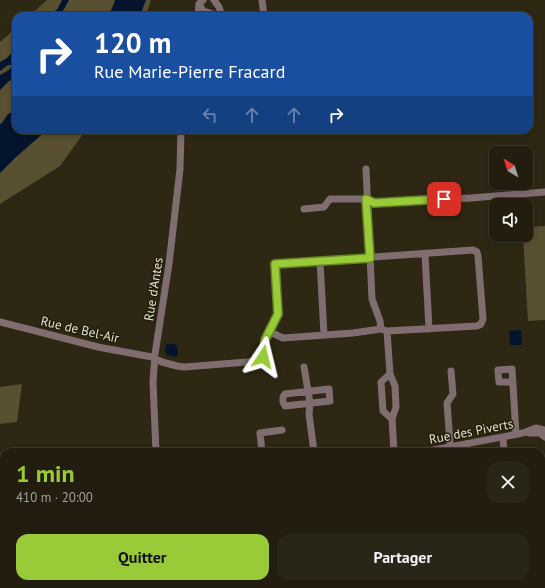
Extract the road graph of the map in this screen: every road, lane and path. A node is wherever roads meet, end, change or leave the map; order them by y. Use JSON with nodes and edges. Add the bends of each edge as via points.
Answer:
{"nodes":[{"id":1,"x":207,"y":0,"type":"edge"},
{"id":2,"x":214,"y":0,"type":"edge"},
{"id":3,"x":262,"y":0,"type":"edge"},
{"id":4,"x":201,"y":2,"type":"edge"},
{"id":5,"x":199,"y":12,"type":"edge"},
{"id":6,"x":204,"y":12,"type":"edge"},
{"id":7,"x":204,"y":12,"type":"edge"},
{"id":8,"x":220,"y":12,"type":"edge"},
{"id":9,"x":264,"y":12,"type":"edge"},
{"id":10,"x":181,"y":134,"type":"edge"},
{"id":11,"x":366,"y":169,"type":"dead end"},
{"id":12,"x":545,"y":192,"type":"edge"},
{"id":13,"x":366,"y":199,"type":"junction"},
{"id":14,"x":304,"y":209,"type":"dead end"},
{"id":15,"x":425,"y":254,"type":"junction"},
{"id":16,"x":370,"y":258,"type":"junction"},
{"id":17,"x":320,"y":261,"type":"junction"},
{"id":18,"x":0,"y":322,"type":"edge"},
{"id":19,"x":429,"y":329,"type":"junction"},
{"id":20,"x":384,"y":330,"type":"junction"},
{"id":21,"x":270,"y":332,"type":"junction"},
{"id":22,"x":324,"y":336,"type":"junction"},
{"id":23,"x":155,"y":358,"type":"junction"},
{"id":24,"x":304,"y":367,"type":"dead end"},
{"id":25,"x":451,"y":371,"type":"dead end"},
{"id":26,"x":390,"y":374,"type":"junction"},
{"id":27,"x":513,"y":382,"type":"dead end"},
{"id":28,"x":309,"y":391,"type":"junction"},
{"id":29,"x":310,"y":403,"type":"junction"},
{"id":30,"x":392,"y":419,"type":"junction"},
{"id":31,"x":282,"y":430,"type":"dead end"},
{"id":32,"x":545,"y":430,"type":"edge"},
{"id":33,"x":519,"y":433,"type":"junction"},
{"id":34,"x":503,"y":436,"type":"junction"},
{"id":35,"x":545,"y":437,"type":"edge"},
{"id":36,"x":156,"y":448,"type":"edge"},
{"id":37,"x":262,"y":448,"type":"edge"},
{"id":38,"x":313,"y":448,"type":"edge"},
{"id":39,"x":394,"y":448,"type":"edge"},
{"id":40,"x":451,"y":448,"type":"edge"},
{"id":41,"x":455,"y":448,"type":"edge"},
{"id":42,"x":504,"y":448,"type":"edge"}],
"edges":[{"from":1,"to":6,"type":"street"},
{"from":2,"to":8,"type":"street"},
{"from":3,"to":9,"type":"street"},
{"from":4,"to":5,"type":"street"},
{"from":4,"to":7,"type":"street"},
{"from":10,"to":23,"type":"street","name":"Rue d'Antes","via":[[177,200]]},
{"from":11,"to":13,"type":"street"},
{"from":12,"to":13,"type":"street","via":[[374,203]]},
{"from":13,"to":14,"type":"street","via":[[330,199],[324,207]]},
{"from":13,"to":16,"type":"street"},
{"from":15,"to":16,"type":"street"},
{"from":15,"to":19,"type":"street"},
{"from":15,"to":19,"type":"street","via":[[473,250],[477,252],[483,319],[477,326]]},
{"from":16,"to":17,"type":"street"},
{"from":16,"to":20,"type":"street","via":[[372,299]]},
{"from":17,"to":21,"type":"street","via":[[275,264],[278,314]]},
{"from":17,"to":22,"type":"street"},
{"from":18,"to":23,"type":"street","name":"Rue de Bel-Air","via":[[98,347]]},
{"from":19,"to":20,"type":"street"},
{"from":20,"to":22,"type":"street"},
{"from":20,"to":26,"type":"street"},
{"from":21,"to":22,"type":"street","via":[[283,338]]},
{"from":21,"to":23,"type":"street","name":"Rue de Bel-Air","via":[[265,340],[263,357],[258,361],[185,367]]},
{"from":23,"to":36,"type":"street","name":"Rue d'Antes","via":[[153,382]]},
{"from":24,"to":28,"type":"street"},
{"from":25,"to":40,"type":"street","via":[[453,394],[447,403]]},
{"from":26,"to":30,"type":"street","via":[[395,386],[396,407]]},
{"from":26,"to":30,"type":"street","via":[[381,382],[383,411]]},
{"from":27,"to":33,"type":"street"},
{"from":28,"to":29,"type":"street"},
{"from":28,"to":29,"type":"street","via":[[329,389],[330,401]]},
{"from":28,"to":29,"type":"street","via":[[285,394],[283,402],[286,406]]},
{"from":29,"to":38,"type":"street"},
{"from":30,"to":39,"type":"street"},
{"from":31,"to":37,"type":"street","via":[[260,433]]},
{"from":32,"to":33,"type":"street","name":"Rue des Piverts","via":[[536,428]]},
{"from":33,"to":34,"type":"street","name":"Rue des Piverts"},
{"from":33,"to":35,"type":"street","name":"Rue des Piverts","via":[[536,433]]},
{"from":34,"to":41,"type":"street","name":"Rue des Piverts"},
{"from":34,"to":42,"type":"street"}]}
